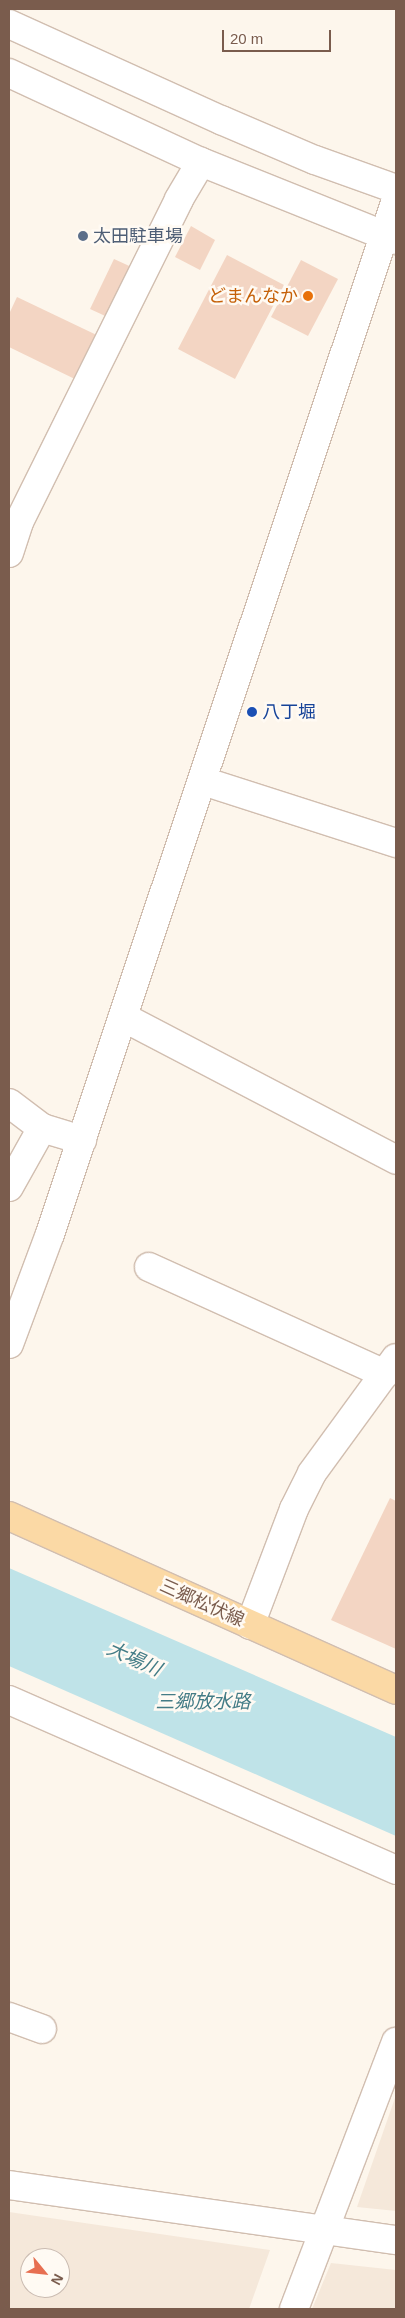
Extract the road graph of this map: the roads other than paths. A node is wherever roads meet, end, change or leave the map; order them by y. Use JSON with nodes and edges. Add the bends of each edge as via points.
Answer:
{"nodes":[{"id":1,"x":9,"y":24,"type":"edge"},
{"id":2,"x":9,"y":73,"type":"edge"},
{"id":3,"x":201,"y":162,"type":"junction"},
{"id":4,"x":396,"y":189,"type":"edge"},
{"id":5,"x":396,"y":200,"type":"edge"},
{"id":6,"x":390,"y":238,"type":"edge"},
{"id":7,"x":9,"y":553,"type":"edge"},
{"id":8,"x":203,"y":780,"type":"junction"},
{"id":9,"x":396,"y":843,"type":"edge"},
{"id":10,"x":123,"y":1016,"type":"junction"},
{"id":11,"x":9,"y":1103,"type":"edge"},
{"id":12,"x":42,"y":1128,"type":"junction"},
{"id":13,"x":82,"y":1140,"type":"junction"},
{"id":14,"x":396,"y":1160,"type":"edge"},
{"id":15,"x":9,"y":1187,"type":"edge"},
{"id":16,"x":149,"y":1267,"type":"dead end"},
{"id":17,"x":9,"y":1344,"type":"edge"},
{"id":18,"x":391,"y":1366,"type":"edge"},
{"id":19,"x":9,"y":1516,"type":"edge"},
{"id":20,"x":250,"y":1625,"type":"junction"},
{"id":21,"x":396,"y":1690,"type":"edge"},
{"id":22,"x":9,"y":1700,"type":"edge"},
{"id":23,"x":396,"y":1870,"type":"edge"},
{"id":24,"x":9,"y":2017,"type":"edge"},
{"id":25,"x":42,"y":2029,"type":"dead end"},
{"id":26,"x":394,"y":2054,"type":"edge"},
{"id":27,"x":9,"y":2184,"type":"edge"},
{"id":28,"x":325,"y":2231,"type":"junction"},
{"id":29,"x":396,"y":2240,"type":"edge"},
{"id":30,"x":294,"y":2309,"type":"edge"}],
"edges":[{"from":1,"to":4,"type":"street","via":[[221,120],[315,160]]},
{"from":2,"to":3,"type":"street"},
{"from":3,"to":6,"type":"street"},
{"from":3,"to":7,"type":"street","via":[[179,199],[19,522]]},
{"from":5,"to":6,"type":"street"},
{"from":6,"to":8,"type":"street"},
{"from":8,"to":9,"type":"street"},
{"from":8,"to":10,"type":"street"},
{"from":10,"to":13,"type":"street"},
{"from":10,"to":14,"type":"street"},
{"from":11,"to":12,"type":"street"},
{"from":12,"to":13,"type":"street"},
{"from":12,"to":15,"type":"street"},
{"from":13,"to":17,"type":"street"},
{"from":16,"to":18,"type":"street"},
{"from":18,"to":20,"type":"street","via":[[312,1472],[294,1509]]},
{"from":19,"to":20,"type":"main road","name":"三郷松伏線"},
{"from":20,"to":21,"type":"main road","name":"三郷松伏線"},
{"from":22,"to":23,"type":"street"},
{"from":24,"to":25,"type":"street"},
{"from":26,"to":28,"type":"street"},
{"from":27,"to":28,"type":"street"},
{"from":28,"to":29,"type":"street"},
{"from":28,"to":30,"type":"street"}]}
